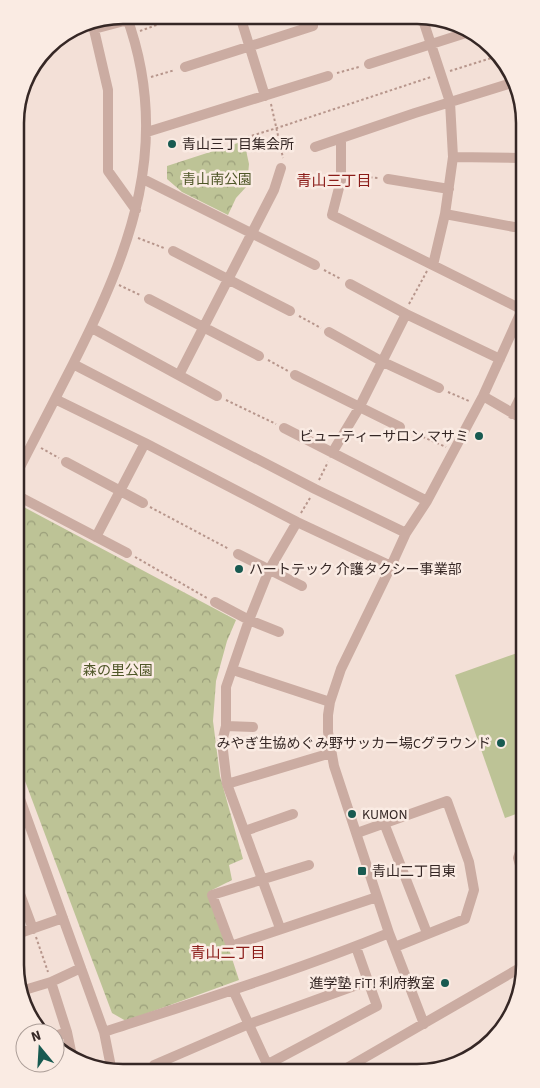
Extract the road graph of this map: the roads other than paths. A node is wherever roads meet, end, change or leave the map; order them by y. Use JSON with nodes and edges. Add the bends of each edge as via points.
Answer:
{"nodes":[{"id":1,"x":129,"y":24,"type":"edge"},
{"id":2,"x":243,"y":24,"type":"edge"},
{"id":3,"x":424,"y":24,"type":"edge"},
{"id":4,"x":313,"y":26,"type":"road end"},
{"id":5,"x":94,"y":28,"type":"edge"},
{"id":6,"x":462,"y":34,"type":"edge"},
{"id":7,"x":430,"y":45,"type":"junction"},
{"id":8,"x":250,"y":46,"type":"junction"},
{"id":9,"x":369,"y":64,"type":"road end"},
{"id":10,"x":185,"y":68,"type":"road end"},
{"id":11,"x":328,"y":76,"type":"road end"},
{"id":12,"x":508,"y":84,"type":"edge"},
{"id":13,"x":265,"y":96,"type":"junction"},
{"id":14,"x":450,"y":102,"type":"junction"},
{"id":15,"x":147,"y":132,"type":"junction"},
{"id":16,"x":340,"y":139,"type":"junction"},
{"id":17,"x":315,"y":147,"type":"dead end"},
{"id":18,"x":453,"y":157,"type":"junction"},
{"id":19,"x":516,"y":158,"type":"edge"},
{"id":20,"x":280,"y":168,"type":"road end"},
{"id":21,"x":388,"y":178,"type":"road end"},
{"id":22,"x":143,"y":179,"type":"junction"},
{"id":23,"x":449,"y":189,"type":"junction"},
{"id":24,"x":136,"y":210,"type":"junction"},
{"id":25,"x":445,"y":214,"type":"junction"},
{"id":26,"x":514,"y":227,"type":"dead end"},
{"id":27,"x":252,"y":234,"type":"junction"},
{"id":28,"x":173,"y":251,"type":"road end"},
{"id":29,"x":432,"y":264,"type":"junction"},
{"id":30,"x":315,"y":265,"type":"road end"},
{"id":31,"x":227,"y":279,"type":"junction"},
{"id":32,"x":350,"y":284,"type":"road end"},
{"id":33,"x":149,"y":299,"type":"road end"},
{"id":34,"x":516,"y":308,"type":"edge"},
{"id":35,"x":290,"y":311,"type":"road end"},
{"id":36,"x":405,"y":314,"type":"junction"},
{"id":37,"x":516,"y":322,"type":"edge"},
{"id":38,"x":92,"y":328,"type":"junction"},
{"id":39,"x":204,"y":328,"type":"junction"},
{"id":40,"x":329,"y":332,"type":"road end"},
{"id":41,"x":259,"y":356,"type":"road end"},
{"id":42,"x":500,"y":359,"type":"junction"},
{"id":43,"x":382,"y":362,"type":"junction"},
{"id":44,"x":74,"y":364,"type":"junction"},
{"id":45,"x":295,"y":374,"type":"road end"},
{"id":46,"x":179,"y":375,"type":"junction"},
{"id":47,"x":439,"y":388,"type":"road end"},
{"id":48,"x":217,"y":396,"type":"road end"},
{"id":49,"x":55,"y":399,"type":"junction"},
{"id":50,"x":481,"y":400,"type":"junction"},
{"id":51,"x":359,"y":408,"type":"junction"},
{"id":52,"x":516,"y":416,"type":"edge"},
{"id":53,"x":400,"y":427,"type":"road end"},
{"id":54,"x":284,"y":428,"type":"road end"},
{"id":55,"x":145,"y":443,"type":"junction"},
{"id":56,"x":332,"y":453,"type":"junction"},
{"id":57,"x":24,"y":459,"type":"edge"},
{"id":58,"x":66,"y":462,"type":"road end"},
{"id":59,"x":122,"y":490,"type":"junction"},
{"id":60,"x":24,"y":499,"type":"edge"},
{"id":61,"x":428,"y":501,"type":"junction"},
{"id":62,"x":143,"y":503,"type":"road end"},
{"id":63,"x":297,"y":522,"type":"junction"},
{"id":64,"x":406,"y":533,"type":"junction"},
{"id":65,"x":96,"y":537,"type":"junction"},
{"id":66,"x":127,"y":552,"type":"road end"},
{"id":67,"x":238,"y":554,"type":"road end"},
{"id":68,"x":390,"y":566,"type":"junction"},
{"id":69,"x":269,"y":570,"type":"junction"},
{"id":70,"x":302,"y":586,"type":"dead end"},
{"id":71,"x":215,"y":602,"type":"road end"},
{"id":72,"x":249,"y":620,"type":"junction"},
{"id":73,"x":279,"y":632,"type":"dead end"},
{"id":74,"x":233,"y":670,"type":"junction"},
{"id":75,"x":330,"y":702,"type":"junction"},
{"id":76,"x":226,"y":726,"type":"junction"},
{"id":77,"x":253,"y":727,"type":"dead end"},
{"id":78,"x":331,"y":753,"type":"junction"},
{"id":79,"x":227,"y":784,"type":"junction"},
{"id":80,"x":24,"y":812,"type":"edge"},
{"id":81,"x":293,"y":814,"type":"dead end"},
{"id":82,"x":384,"y":823,"type":"junction"},
{"id":83,"x":245,"y":831,"type":"junction"},
{"id":84,"x":357,"y":833,"type":"junction"},
{"id":85,"x":309,"y":865,"type":"dead end"},
{"id":86,"x":262,"y":879,"type":"junction"},
{"id":87,"x":377,"y":897,"type":"junction"},
{"id":88,"x":24,"y":905,"type":"edge"},
{"id":89,"x":63,"y":918,"type":"junction"},
{"id":90,"x":280,"y":928,"type":"junction"},
{"id":91,"x":33,"y":929,"type":"junction"},
{"id":92,"x":24,"y":932,"type":"edge"},
{"id":93,"x":389,"y":933,"type":"junction"},
{"id":94,"x":427,"y":933,"type":"junction"},
{"id":95,"x":356,"y":947,"type":"junction"},
{"id":96,"x":395,"y":947,"type":"junction"},
{"id":97,"x":81,"y":968,"type":"junction"},
{"id":98,"x":516,"y":970,"type":"edge"},
{"id":99,"x":368,"y":981,"type":"junction"},
{"id":100,"x":51,"y":982,"type":"junction"},
{"id":101,"x":27,"y":989,"type":"edge"},
{"id":102,"x":233,"y":990,"type":"junction"},
{"id":103,"x":248,"y":1024,"type":"junction"},
{"id":104,"x":424,"y":1024,"type":"junction"},
{"id":105,"x":68,"y":1032,"type":"junction"},
{"id":106,"x":104,"y":1032,"type":"junction"},
{"id":107,"x":65,"y":1033,"type":"edge"},
{"id":108,"x":71,"y":1050,"type":"edge"},
{"id":109,"x":110,"y":1063,"type":"edge"},
{"id":110,"x":156,"y":1064,"type":"edge"},
{"id":111,"x":267,"y":1064,"type":"joint"},
{"id":112,"x":354,"y":1064,"type":"edge"}],
"edges":[{"from":1,"to":15,"type":"street","via":[[143,79]]},
{"from":2,"to":8,"type":"street"},
{"from":3,"to":7,"type":"street"},
{"from":4,"to":8,"type":"street"},
{"from":5,"to":24,"type":"street","via":[[108,90],[108,171]]},
{"from":6,"to":7,"type":"street"},
{"from":7,"to":9,"type":"street"},
{"from":7,"to":14,"type":"street"},
{"from":8,"to":10,"type":"street"},
{"from":8,"to":13,"type":"street"},
{"from":11,"to":13,"type":"street"},
{"from":12,"to":14,"type":"street"},
{"from":13,"to":15,"type":"street"},
{"from":14,"to":16,"type":"street"},
{"from":14,"to":18,"type":"street"},
{"from":15,"to":22,"type":"street"},
{"from":16,"to":17,"type":"street"},
{"from":16,"to":29,"type":"street","via":[[341,175],[332,215]]},
{"from":18,"to":19,"type":"street"},
{"from":18,"to":23,"type":"street"},
{"from":20,"to":27,"type":"street","via":[[274,190]]},
{"from":21,"to":23,"type":"street"},
{"from":22,"to":24,"type":"street"},
{"from":22,"to":27,"type":"street"},
{"from":23,"to":25,"type":"street"},
{"from":24,"to":38,"type":"street","via":[[112,282]]},
{"from":25,"to":26,"type":"street"},
{"from":25,"to":29,"type":"street"},
{"from":27,"to":30,"type":"street"},
{"from":27,"to":31,"type":"street"},
{"from":28,"to":31,"type":"street"},
{"from":29,"to":34,"type":"street"},
{"from":31,"to":35,"type":"street"},
{"from":31,"to":39,"type":"street"},
{"from":32,"to":36,"type":"street"},
{"from":33,"to":39,"type":"street"},
{"from":36,"to":42,"type":"street"},
{"from":36,"to":43,"type":"street"},
{"from":37,"to":42,"type":"street"},
{"from":38,"to":44,"type":"street"},
{"from":38,"to":46,"type":"street"},
{"from":39,"to":41,"type":"street"},
{"from":39,"to":46,"type":"street"},
{"from":40,"to":43,"type":"street"},
{"from":42,"to":50,"type":"street"},
{"from":43,"to":47,"type":"street"},
{"from":43,"to":51,"type":"street"},
{"from":44,"to":49,"type":"street"},
{"from":44,"to":64,"type":"street"},
{"from":45,"to":51,"type":"street"},
{"from":46,"to":48,"type":"street"},
{"from":49,"to":55,"type":"street"},
{"from":49,"to":57,"type":"street"},
{"from":50,"to":52,"type":"street"},
{"from":50,"to":61,"type":"street"},
{"from":51,"to":53,"type":"street"},
{"from":51,"to":56,"type":"street"},
{"from":54,"to":56,"type":"street"},
{"from":55,"to":59,"type":"street"},
{"from":55,"to":63,"type":"street"},
{"from":56,"to":61,"type":"street"},
{"from":58,"to":59,"type":"street"},
{"from":59,"to":62,"type":"street"},
{"from":59,"to":65,"type":"street"},
{"from":60,"to":65,"type":"street"},
{"from":61,"to":64,"type":"street"},
{"from":63,"to":68,"type":"street"},
{"from":63,"to":69,"type":"street"},
{"from":64,"to":68,"type":"street"},
{"from":65,"to":66,"type":"street"},
{"from":67,"to":69,"type":"street"},
{"from":68,"to":75,"type":"street","via":[[341,669]]},
{"from":69,"to":70,"type":"street"},
{"from":69,"to":72,"type":"street"},
{"from":71,"to":72,"type":"street"},
{"from":72,"to":73,"type":"street"},
{"from":72,"to":74,"type":"street"},
{"from":74,"to":75,"type":"street"},
{"from":74,"to":76,"type":"street","via":[[226,687]]},
{"from":75,"to":78,"type":"street","via":[[328,732]]},
{"from":76,"to":77,"type":"street"},
{"from":76,"to":79,"type":"street","via":[[222,742]]},
{"from":78,"to":79,"type":"street"},
{"from":78,"to":84,"type":"street"},
{"from":79,"to":83,"type":"street"},
{"from":80,"to":89,"type":"street"},
{"from":81,"to":83,"type":"street"},
{"from":82,"to":84,"type":"street"},
{"from":82,"to":94,"type":"street"},
{"from":82,"to":94,"type":"street","via":[[447,801],[469,862],[474,890],[465,919]]},
{"from":83,"to":86,"type":"street"},
{"from":84,"to":87,"type":"street"},
{"from":85,"to":86,"type":"street"},
{"from":86,"to":90,"type":"street"},
{"from":86,"to":90,"type":"street","via":[[212,895],[231,946]]},
{"from":87,"to":90,"type":"street"},
{"from":87,"to":93,"type":"street"},
{"from":88,"to":91,"type":"street"},
{"from":89,"to":91,"type":"street"},
{"from":89,"to":97,"type":"street"},
{"from":91,"to":92,"type":"street"},
{"from":93,"to":95,"type":"street"},
{"from":93,"to":96,"type":"street"},
{"from":94,"to":96,"type":"street"},
{"from":95,"to":99,"type":"street"},
{"from":95,"to":102,"type":"street"},
{"from":96,"to":104,"type":"street"},
{"from":97,"to":100,"type":"street"},
{"from":97,"to":106,"type":"street"},
{"from":98,"to":104,"type":"street"},
{"from":99,"to":103,"type":"street"},
{"from":99,"to":111,"type":"street","via":[[377,1006]]},
{"from":100,"to":101,"type":"street"},
{"from":100,"to":105,"type":"street"},
{"from":102,"to":103,"type":"street"},
{"from":102,"to":106,"type":"street"},
{"from":103,"to":110,"type":"street"},
{"from":103,"to":111,"type":"street"},
{"from":104,"to":112,"type":"street"},
{"from":105,"to":107,"type":"street"},
{"from":105,"to":108,"type":"street"},
{"from":106,"to":109,"type":"street"}]}
